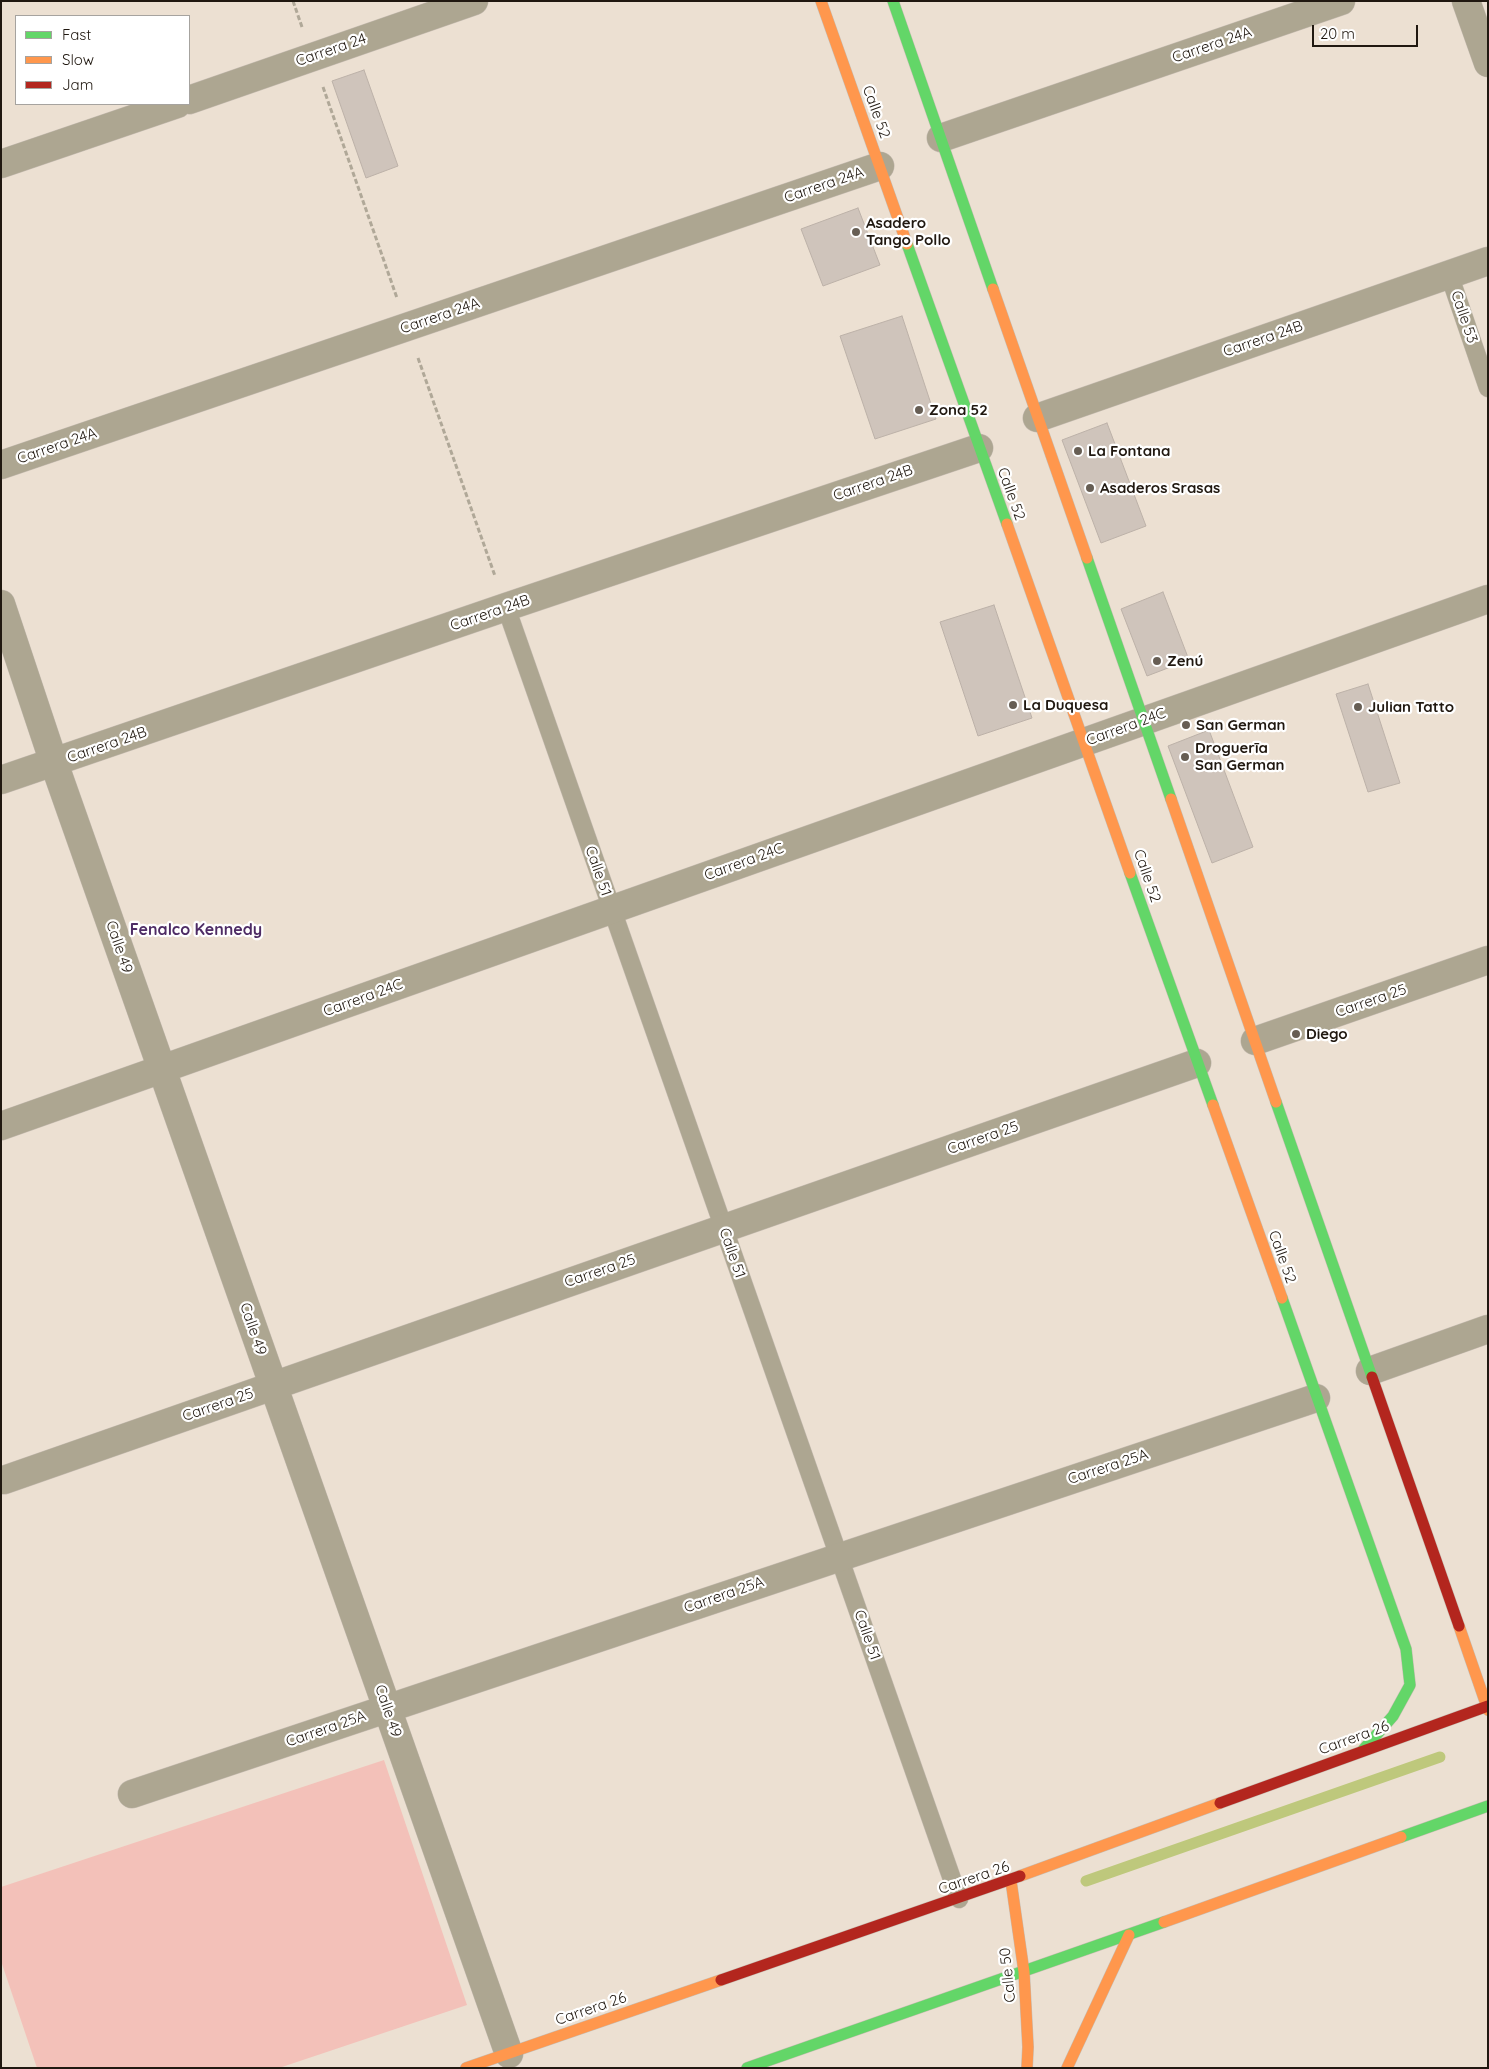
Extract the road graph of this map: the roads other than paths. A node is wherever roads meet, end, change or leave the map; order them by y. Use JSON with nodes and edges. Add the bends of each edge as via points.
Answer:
{"nodes":[{"id":1,"x":474,"y":1,"type":"edge"},
{"id":2,"x":821,"y":1,"type":"edge"},
{"id":3,"x":893,"y":1,"type":"edge"},
{"id":4,"x":1341,"y":1,"type":"edge"},
{"id":5,"x":1468,"y":2,"type":"edge"},
{"id":6,"x":1488,"y":63,"type":"edge"},
{"id":7,"x":190,"y":100,"type":"edge"},
{"id":8,"x":173,"y":105,"type":"edge"},
{"id":9,"x":940,"y":138,"type":"junction"},
{"id":10,"x":1,"y":164,"type":"edge"},
{"id":11,"x":880,"y":166,"type":"junction"},
{"id":12,"x":1488,"y":260,"type":"edge"},
{"id":13,"x":1449,"y":274,"type":"junction"},
{"id":14,"x":1488,"y":388,"type":"edge"},
{"id":15,"x":1037,"y":418,"type":"junction"},
{"id":16,"x":979,"y":448,"type":"junction"},
{"id":17,"x":1,"y":465,"type":"edge"},
{"id":18,"x":1488,"y":599,"type":"edge"},
{"id":19,"x":1,"y":604,"type":"edge"},
{"id":20,"x":506,"y":607,"type":"junction"},
{"id":21,"x":1143,"y":720,"type":"junction"},
{"id":22,"x":1084,"y":742,"type":"junction"},
{"id":23,"x":54,"y":763,"type":"junction"},
{"id":24,"x":1,"y":780,"type":"edge"},
{"id":25,"x":612,"y":909,"type":"junction"},
{"id":26,"x":1488,"y":960,"type":"edge"},
{"id":27,"x":1255,"y":1041,"type":"junction"},
{"id":28,"x":1197,"y":1063,"type":"junction"},
{"id":29,"x":162,"y":1069,"type":"junction"},
{"id":30,"x":1,"y":1126,"type":"edge"},
{"id":31,"x":724,"y":1228,"type":"junction"},
{"id":32,"x":1488,"y":1329,"type":"edge"},
{"id":33,"x":1370,"y":1371,"type":"junction"},
{"id":34,"x":273,"y":1386,"type":"junction"},
{"id":35,"x":1316,"y":1398,"type":"junction"},
{"id":36,"x":4,"y":1480,"type":"dead end"},
{"id":37,"x":840,"y":1557,"type":"junction"},
{"id":38,"x":387,"y":1708,"type":"junction"},
{"id":39,"x":1487,"y":1708,"type":"edge"},
{"id":40,"x":1363,"y":1750,"type":"junction"},
{"id":41,"x":132,"y":1794,"type":"dead end"},
{"id":42,"x":1488,"y":1806,"type":"edge"},
{"id":43,"x":1011,"y":1881,"type":"junction"},
{"id":44,"x":959,"y":1899,"type":"junction"},
{"id":45,"x":1129,"y":1935,"type":"junction"},
{"id":46,"x":1024,"y":1972,"type":"junction"},
{"id":47,"x":508,"y":2054,"type":"junction"},
{"id":48,"x":1071,"y":2066,"type":"edge"},
{"id":49,"x":466,"y":2068,"type":"edge"},
{"id":50,"x":747,"y":2068,"type":"edge"},
{"id":51,"x":1027,"y":2068,"type":"edge"}],
"edges":[{"from":1,"to":7,"type":"street","name":"Carrera 24"},
{"from":2,"to":11,"type":"street","name":"Calle 52"},
{"from":3,"to":9,"type":"street"},
{"from":4,"to":9,"type":"street","name":"Carrera 24A"},
{"from":5,"to":6,"type":"street"},
{"from":8,"to":10,"type":"street"},
{"from":9,"to":15,"type":"street"},
{"from":11,"to":16,"type":"street","name":"Calle 52"},
{"from":11,"to":17,"type":"street","name":"Carrera 24A"},
{"from":12,"to":13,"type":"street","name":"Carrera 24B"},
{"from":13,"to":14,"type":"lane","name":"Calle 53"},
{"from":13,"to":15,"type":"street","name":"Carrera 24B"},
{"from":15,"to":21,"type":"street"},
{"from":16,"to":20,"type":"street","name":"Carrera 24B"},
{"from":16,"to":22,"type":"street","name":"Calle 52"},
{"from":18,"to":21,"type":"street","name":"Carrera 24C"},
{"from":19,"to":23,"type":"street","name":"Calle 49"},
{"from":20,"to":23,"type":"street","name":"Carrera 24B"},
{"from":20,"to":25,"type":"lane","name":"Calle 51"},
{"from":21,"to":22,"type":"street","name":"Carrera 24C"},
{"from":21,"to":27,"type":"street"},
{"from":22,"to":25,"type":"street","name":"Carrera 24C"},
{"from":22,"to":28,"type":"street","name":"Calle 52"},
{"from":23,"to":24,"type":"street","name":"Carrera 24B"},
{"from":23,"to":29,"type":"street","name":"Calle 49"},
{"from":25,"to":29,"type":"street","name":"Carrera 24C"},
{"from":25,"to":31,"type":"lane","name":"Calle 51"},
{"from":26,"to":27,"type":"street","name":"Carrera 25"},
{"from":27,"to":33,"type":"street"},
{"from":28,"to":31,"type":"street","name":"Carrera 25"},
{"from":28,"to":35,"type":"street","name":"Calle 52"},
{"from":29,"to":30,"type":"street","name":"Carrera 24C"},
{"from":29,"to":34,"type":"street","name":"Calle 49"},
{"from":31,"to":34,"type":"street","name":"Carrera 25"},
{"from":31,"to":37,"type":"lane","name":"Calle 51"},
{"from":32,"to":33,"type":"street"},
{"from":33,"to":39,"type":"street"},
{"from":34,"to":36,"type":"street","name":"Carrera 25"},
{"from":34,"to":38,"type":"street","name":"Calle 49"},
{"from":35,"to":37,"type":"street","name":"Carrera 25A"},
{"from":35,"to":40,"type":"street","name":"Calle 52","via":[[1406,1649],[1410,1685],[1393,1716]]},
{"from":37,"to":38,"type":"street","name":"Carrera 25A"},
{"from":37,"to":44,"type":"lane","name":"Calle 51"},
{"from":38,"to":41,"type":"street","name":"Carrera 25A"},
{"from":38,"to":47,"type":"street","name":"Calle 49"},
{"from":39,"to":40,"type":"street","name":"Carrera 26"},
{"from":40,"to":43,"type":"street","name":"Carrera 26"},
{"from":42,"to":45,"type":"street"},
{"from":43,"to":44,"type":"street","name":"Carrera 26"},
{"from":43,"to":46,"type":"street","name":"Calle 50"},
{"from":44,"to":47,"type":"street","name":"Carrera 26"},
{"from":45,"to":46,"type":"street"},
{"from":45,"to":48,"type":"street"},
{"from":46,"to":50,"type":"street"},
{"from":46,"to":51,"type":"street","name":"Calle 50"},
{"from":47,"to":49,"type":"street","name":"Carrera 26"}]}
